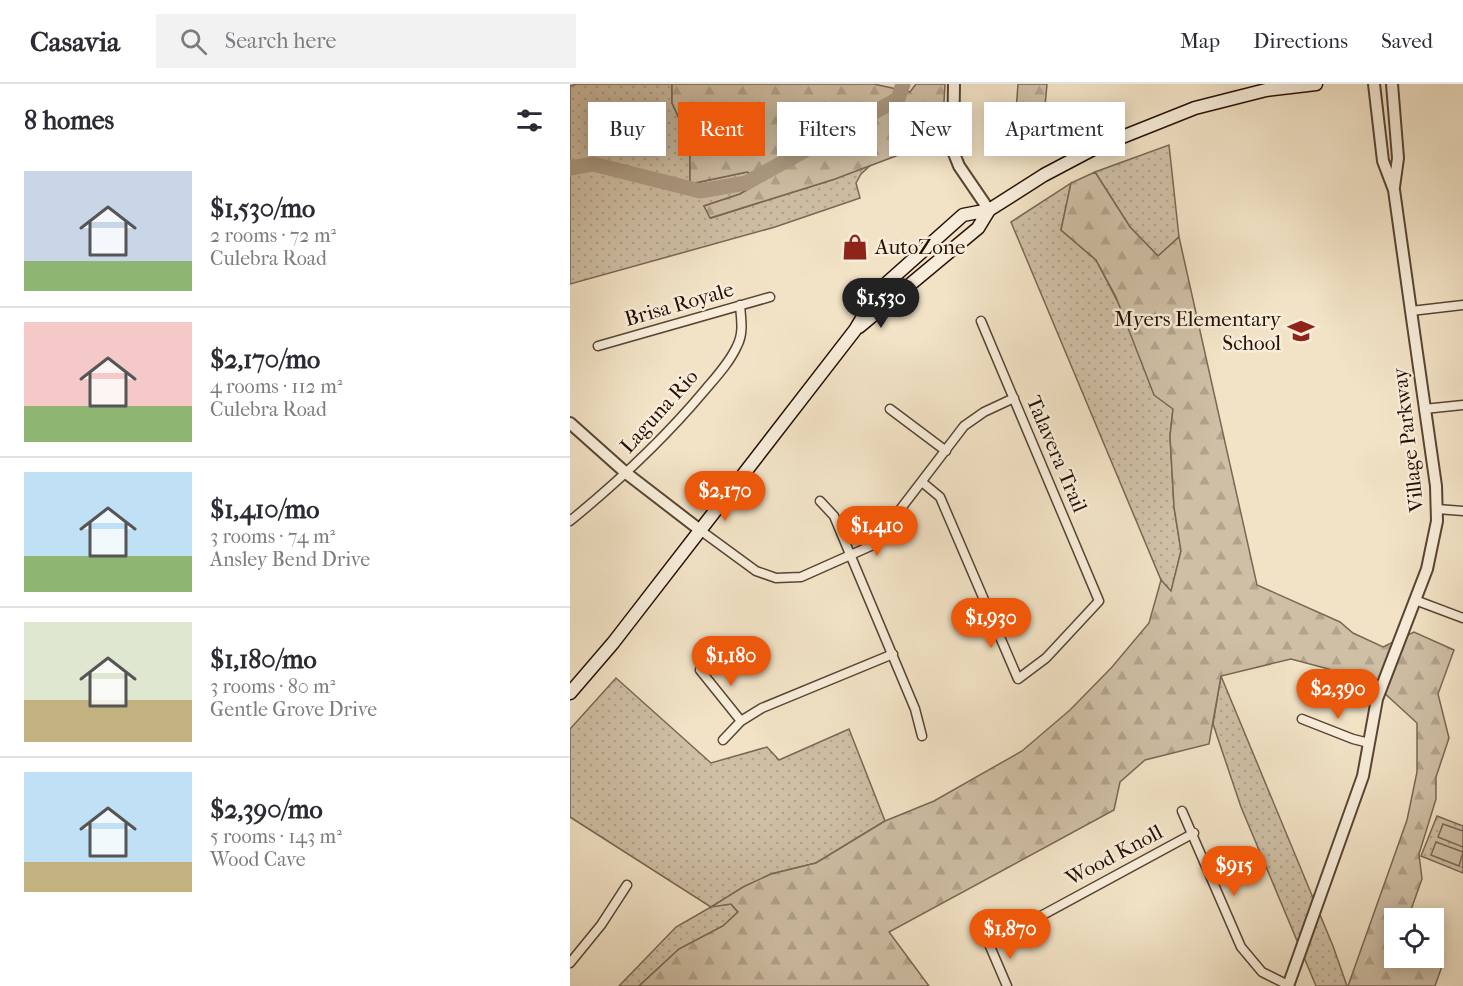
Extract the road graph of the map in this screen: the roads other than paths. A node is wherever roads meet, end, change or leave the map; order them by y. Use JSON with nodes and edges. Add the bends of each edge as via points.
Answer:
{"nodes":[{"id":1,"x":954,"y":84,"type":"edge"},
{"id":2,"x":1316,"y":84,"type":"edge"},
{"id":3,"x":1374,"y":84,"type":"edge"},
{"id":4,"x":1392,"y":84,"type":"edge"},
{"id":5,"x":1394,"y":190,"type":"junction"},
{"id":6,"x":989,"y":210,"type":"junction"},
{"id":7,"x":770,"y":297,"type":"dead end"},
{"id":8,"x":740,"y":305,"type":"junction"},
{"id":9,"x":1463,"y":305,"type":"edge"},
{"id":10,"x":1411,"y":311,"type":"junction"},
{"id":11,"x":981,"y":321,"type":"dead end"},
{"id":12,"x":855,"y":330,"type":"junction"},
{"id":13,"x":598,"y":346,"type":"dead end"},
{"id":14,"x":1014,"y":398,"type":"junction"},
{"id":15,"x":1463,"y":405,"type":"edge"},
{"id":16,"x":890,"y":409,"type":"dead end"},
{"id":17,"x":1424,"y":409,"type":"junction"},
{"id":18,"x":570,"y":423,"type":"edge"},
{"id":19,"x":946,"y":451,"type":"junction"},
{"id":20,"x":626,"y":474,"type":"junction"},
{"id":21,"x":922,"y":482,"type":"junction"},
{"id":22,"x":820,"y":501,"type":"dead end"},
{"id":23,"x":1437,"y":509,"type":"junction"},
{"id":24,"x":1463,"y":511,"type":"edge"},
{"id":25,"x":570,"y":521,"type":"edge"},
{"id":26,"x":700,"y":530,"type":"junction"},
{"id":27,"x":852,"y":556,"type":"junction"},
{"id":28,"x":1415,"y":600,"type":"junction"},
{"id":29,"x":1463,"y":618,"type":"edge"},
{"id":30,"x":893,"y":654,"type":"junction"},
{"id":31,"x":700,"y":670,"type":"dead end"},
{"id":32,"x":570,"y":693,"type":"edge"},
{"id":33,"x":1302,"y":719,"type":"dead end"},
{"id":34,"x":741,"y":721,"type":"junction"},
{"id":35,"x":922,"y":736,"type":"dead end"},
{"id":36,"x":723,"y":740,"type":"dead end"},
{"id":37,"x":1369,"y":742,"type":"junction"},
{"id":38,"x":1182,"y":811,"type":"dead end"},
{"id":39,"x":1194,"y":833,"type":"junction"},
{"id":40,"x":627,"y":885,"type":"dead end"},
{"id":41,"x":570,"y":962,"type":"edge"},
{"id":42,"x":1007,"y":986,"type":"edge"},
{"id":43,"x":1288,"y":986,"type":"edge"}],
"edges":[{"from":1,"to":6,"type":"street","via":[[952,151]]},
{"from":2,"to":6,"type":"main road","via":[[1266,90],[1195,108],[1089,151]]},
{"from":3,"to":5,"type":"street","name":"Village Parkway","via":[[1383,161]]},
{"from":4,"to":5,"type":"street","name":"Village Parkway","via":[[1398,158]]},
{"from":5,"to":10,"type":"street","name":"Village Parkway"},
{"from":6,"to":12,"type":"main road","via":[[978,228],[890,305]]},
{"from":6,"to":12,"type":"main road","via":[[963,216],[896,272],[879,290]]},
{"from":7,"to":8,"type":"street","name":"Brisa Royale"},
{"from":8,"to":13,"type":"street","name":"Brisa Royale"},
{"from":8,"to":20,"type":"street","name":"Laguna Rio","via":[[742,332],[737,346],[687,411]]},
{"from":9,"to":10,"type":"street"},
{"from":10,"to":17,"type":"street","name":"Village Parkway"},
{"from":11,"to":14,"type":"street","name":"Talavera Trail"},
{"from":12,"to":26,"type":"main road"},
{"from":14,"to":19,"type":"street","via":[[971,420]]},
{"from":14,"to":21,"type":"street","name":"Talavera Trail","via":[[1099,601],[1046,658],[1018,679],[940,497]]},
{"from":15,"to":17,"type":"street"},
{"from":16,"to":19,"type":"street"},
{"from":17,"to":23,"type":"street","name":"Village Parkway"},
{"from":18,"to":20,"type":"street"},
{"from":19,"to":21,"type":"street"},
{"from":20,"to":25,"type":"street","name":"Laguna Rio"},
{"from":20,"to":26,"type":"street"},
{"from":21,"to":27,"type":"street","via":[[880,537]]},
{"from":22,"to":27,"type":"street","via":[[834,516]]},
{"from":23,"to":24,"type":"street"},
{"from":23,"to":28,"type":"street","name":"Village Parkway","via":[[1433,549]]},
{"from":26,"to":27,"type":"street","via":[[750,568],[776,578],[801,578]]},
{"from":26,"to":32,"type":"main road","via":[[614,643]]},
{"from":27,"to":30,"type":"street"},
{"from":28,"to":29,"type":"street"},
{"from":28,"to":37,"type":"street","name":"Village Parkway","via":[[1377,699]]},
{"from":30,"to":34,"type":"street","via":[[762,708]]},
{"from":30,"to":35,"type":"street"},
{"from":31,"to":34,"type":"street"},
{"from":33,"to":37,"type":"street","via":[[1353,740]]},
{"from":34,"to":36,"type":"street"},
{"from":37,"to":43,"type":"street","name":"Village Parkway","via":[[1355,799]]},
{"from":38,"to":39,"type":"street"},
{"from":39,"to":42,"type":"street","name":"Wood Knoll","via":[[989,944]]},
{"from":39,"to":43,"type":"street","via":[[1241,947],[1262,972]]},
{"from":40,"to":41,"type":"street","via":[[601,926]]}]}
